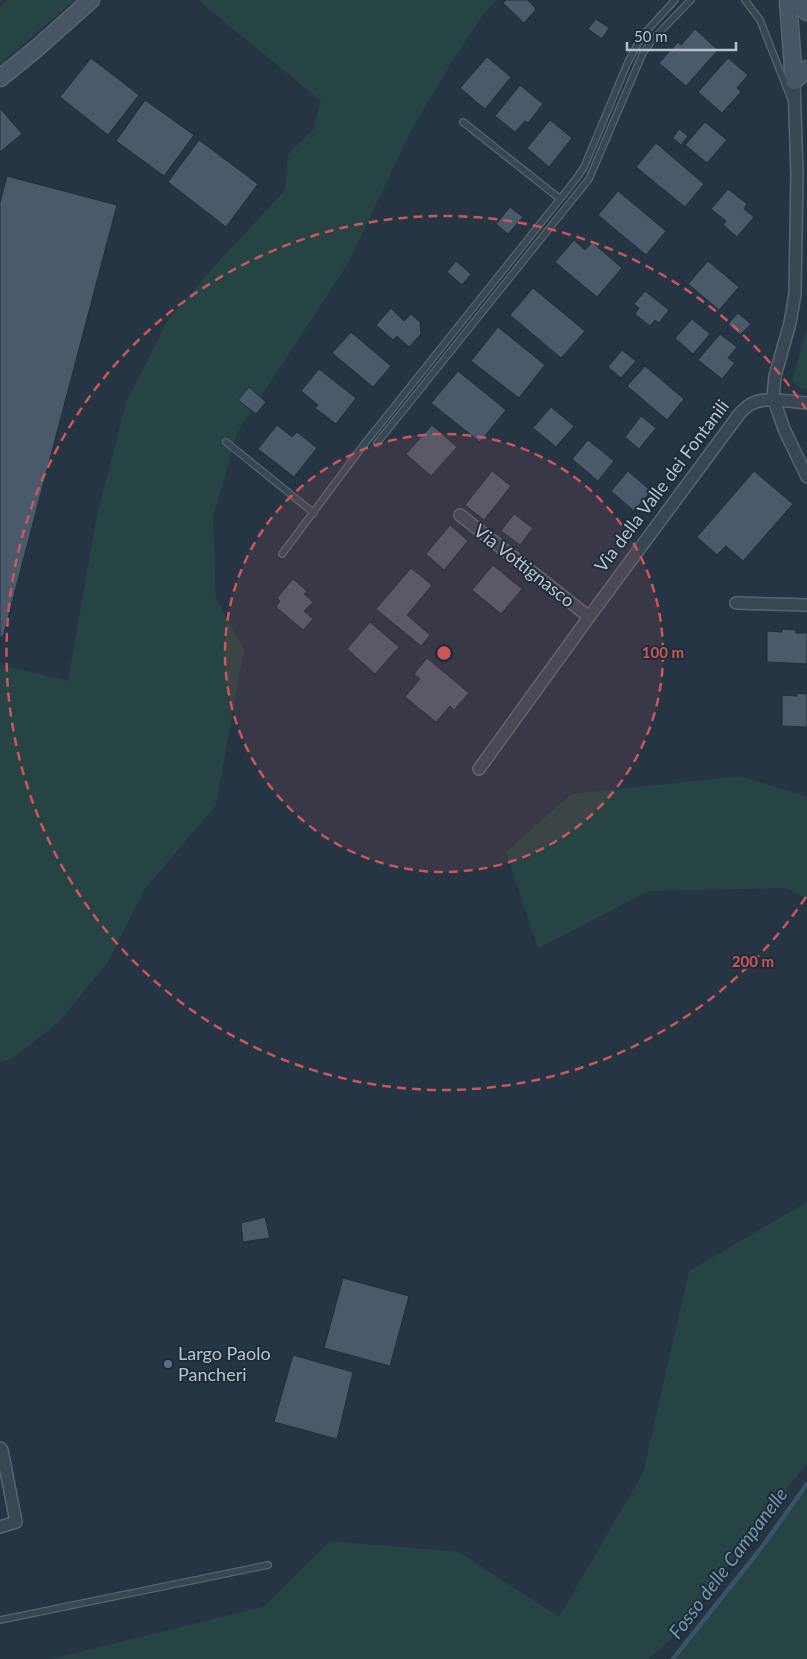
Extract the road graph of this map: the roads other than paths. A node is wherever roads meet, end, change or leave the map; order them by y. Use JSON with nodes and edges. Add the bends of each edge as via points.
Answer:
{"nodes":[{"id":1,"x":91,"y":0,"type":"edge"},
{"id":2,"x":675,"y":0,"type":"edge"},
{"id":3,"x":691,"y":0,"type":"edge"},
{"id":4,"x":745,"y":0,"type":"edge"},
{"id":5,"x":788,"y":0,"type":"edge"},
{"id":6,"x":795,"y":0,"type":"edge"},
{"id":7,"x":807,"y":12,"type":"edge"},
{"id":8,"x":807,"y":69,"type":"edge"},
{"id":9,"x":0,"y":78,"type":"edge"},
{"id":10,"x":794,"y":81,"type":"junction"},
{"id":11,"x":796,"y":110,"type":"junction"},
{"id":12,"x":463,"y":122,"type":"dead end"},
{"id":13,"x":560,"y":200,"type":"junction"},
{"id":14,"x":802,"y":235,"type":"edge"},
{"id":15,"x":773,"y":400,"type":"junction"},
{"id":16,"x":807,"y":403,"type":"edge"},
{"id":17,"x":226,"y":442,"type":"dead end"},
{"id":18,"x":377,"y":443,"type":"dead end"},
{"id":19,"x":807,"y":476,"type":"edge"},
{"id":20,"x":314,"y":512,"type":"junction"},
{"id":21,"x":460,"y":515,"type":"dead end"},
{"id":22,"x":282,"y":554,"type":"dead end"},
{"id":23,"x":736,"y":603,"type":"dead end"},
{"id":24,"x":807,"y":605,"type":"edge"},
{"id":25,"x":589,"y":617,"type":"junction"},
{"id":26,"x":479,"y":769,"type":"dead end"},
{"id":27,"x":0,"y":1448,"type":"edge"},
{"id":28,"x":0,"y":1527,"type":"edge"},
{"id":29,"x":268,"y":1565,"type":"dead end"},
{"id":30,"x":0,"y":1620,"type":"edge"}],
"edges":[{"from":1,"to":9,"type":"street"},
{"from":2,"to":13,"type":"lane","via":[[642,36],[584,167]]},
{"from":3,"to":18,"type":"lane","via":[[643,53],[589,178]]},
{"from":4,"to":11,"type":"lane","via":[[760,20]]},
{"from":5,"to":10,"type":"street"},
{"from":6,"to":7,"type":"street"},
{"from":8,"to":10,"type":"street"},
{"from":10,"to":11,"type":"street"},
{"from":11,"to":14,"type":"street"},
{"from":12,"to":13,"type":"lane"},
{"from":13,"to":20,"type":"lane","via":[[362,447]]},
{"from":14,"to":15,"type":"street","via":[[794,304],[775,376]]},
{"from":15,"to":16,"type":"street","name":"Via della Valle dei Fontanili"},
{"from":15,"to":19,"type":"street"},
{"from":15,"to":25,"type":"street","name":"Via della Valle dei Fontanili","via":[[754,402],[740,413]]},
{"from":17,"to":20,"type":"lane"},
{"from":20,"to":22,"type":"lane"},
{"from":21,"to":25,"type":"street","name":"Via Vottignasco"},
{"from":23,"to":24,"type":"street"},
{"from":25,"to":26,"type":"street","name":"Via della Valle dei Fontanili"},
{"from":27,"to":28,"type":"street","via":[[16,1522]]},
{"from":29,"to":30,"type":"lane"}]}
